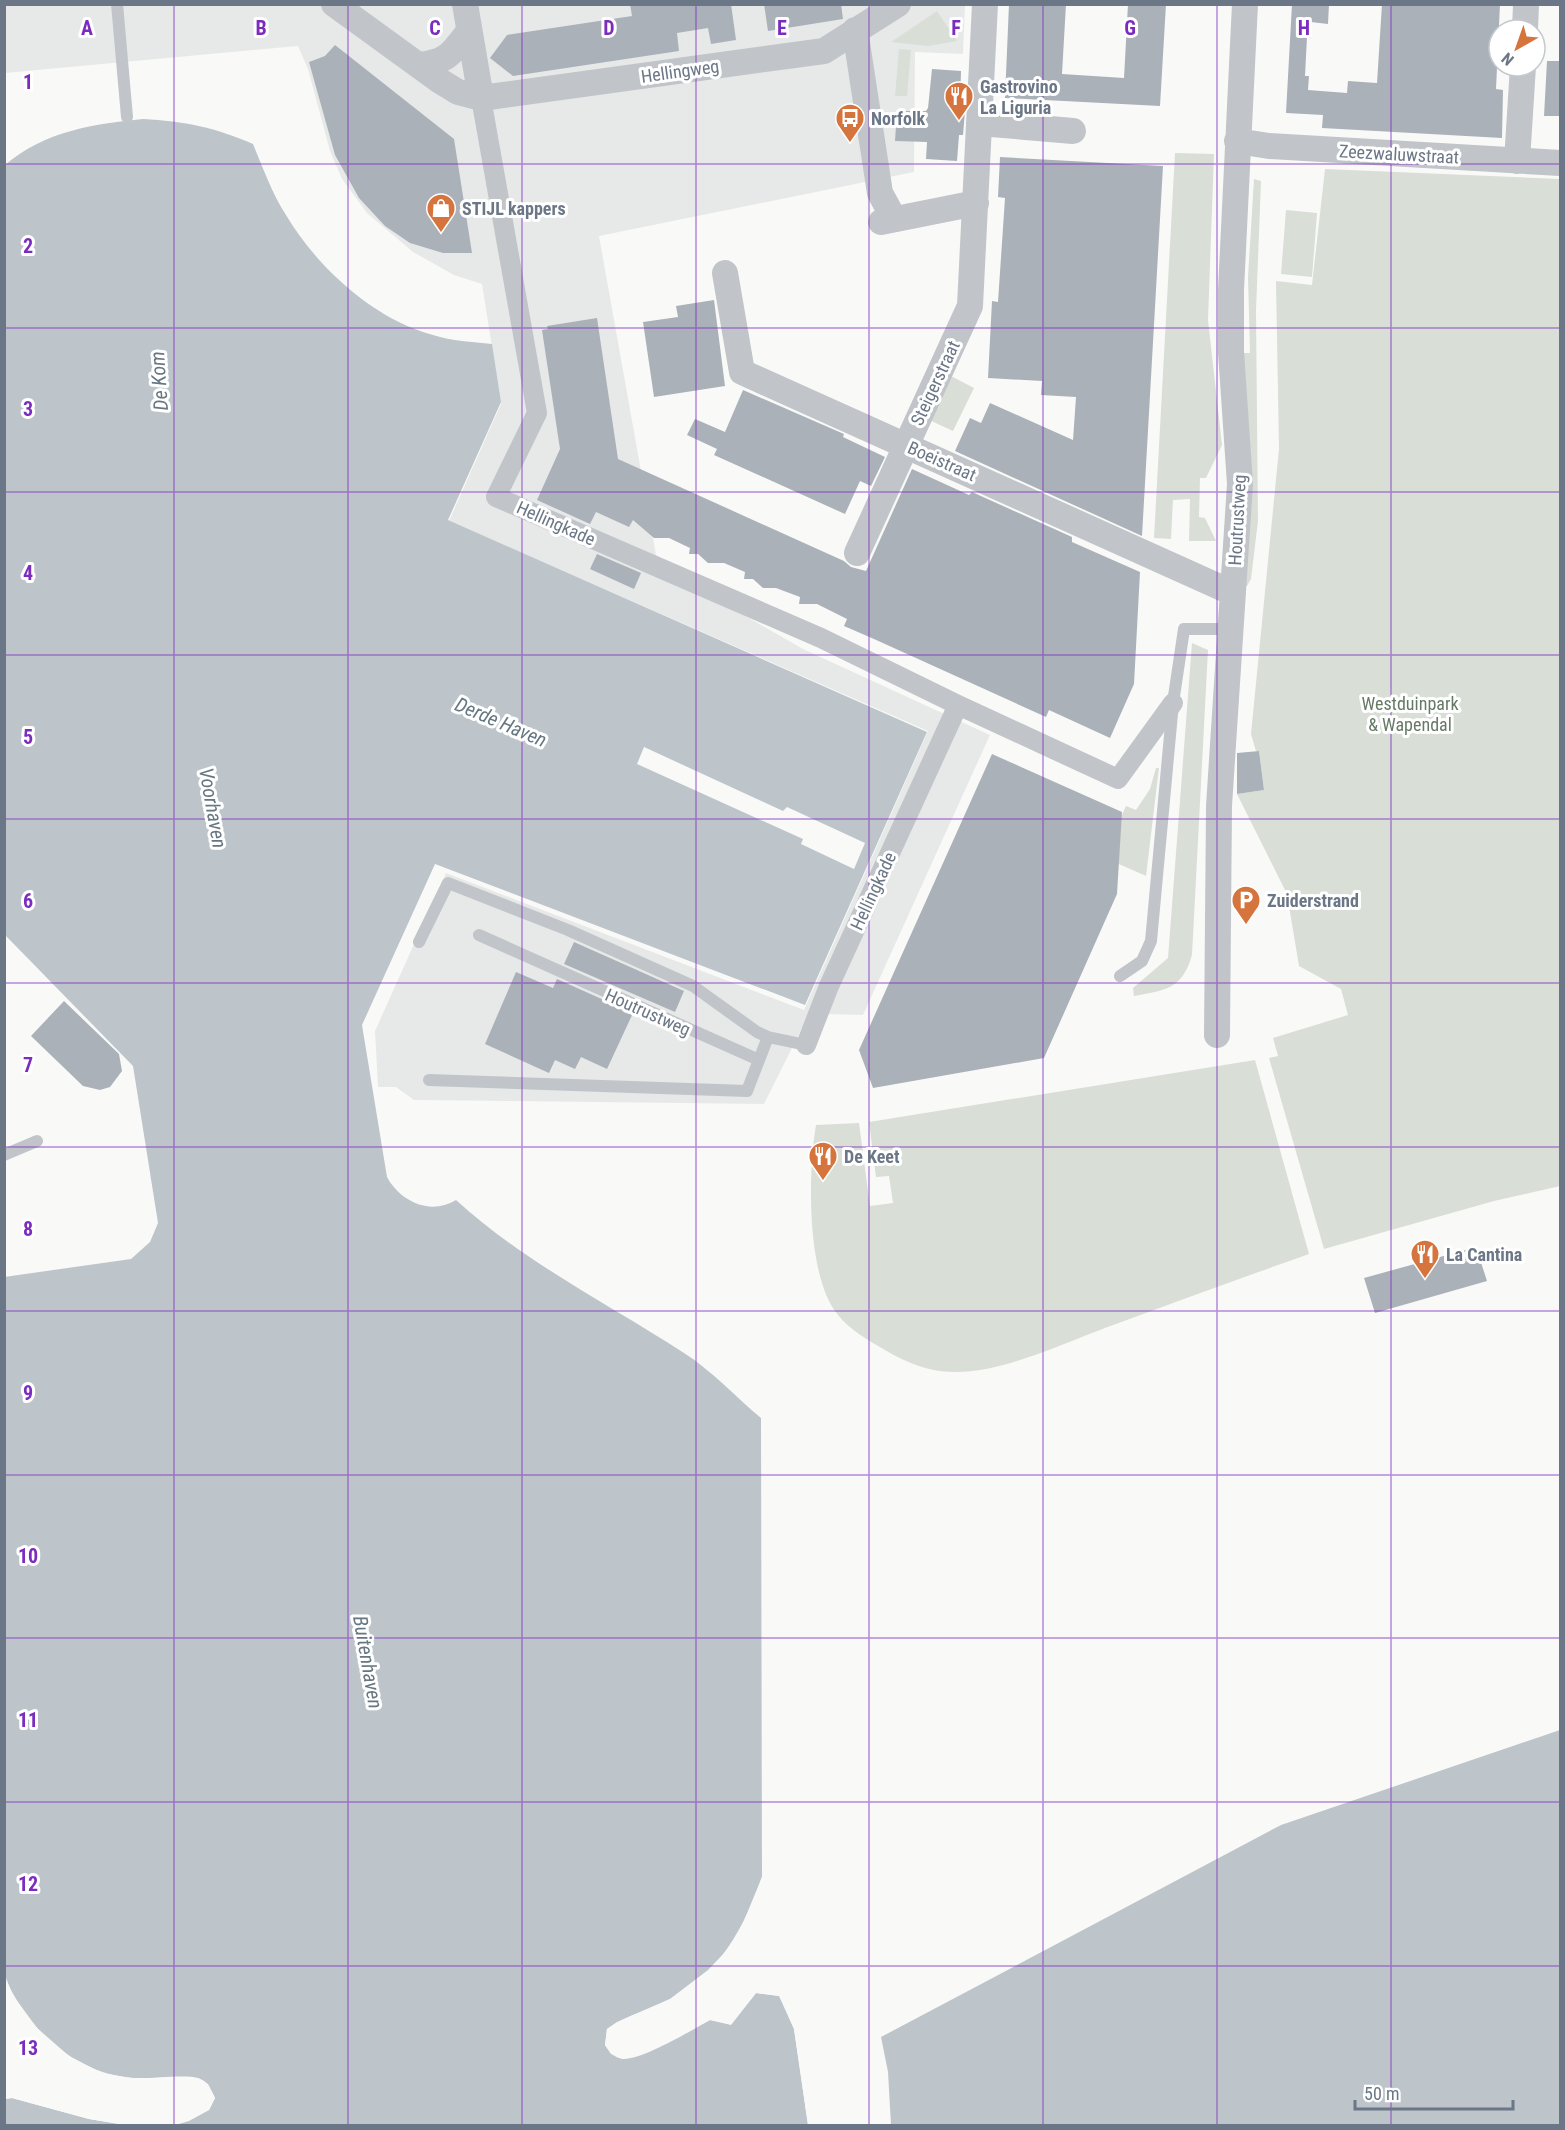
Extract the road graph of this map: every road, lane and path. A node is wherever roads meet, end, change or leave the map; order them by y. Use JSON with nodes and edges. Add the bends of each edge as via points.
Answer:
{"nodes":[{"id":1,"x":117,"y":4,"type":"edge"},
{"id":2,"x":334,"y":4,"type":"edge"},
{"id":3,"x":465,"y":4,"type":"edge"},
{"id":4,"x":898,"y":4,"type":"edge"},
{"id":5,"x":985,"y":4,"type":"edge"},
{"id":6,"x":1245,"y":4,"type":"edge"},
{"id":7,"x":865,"y":18,"type":"edge"},
{"id":8,"x":469,"y":31,"type":"junction"},
{"id":9,"x":418,"y":65,"type":"junction"},
{"id":10,"x":1522,"y":78,"type":"edge"},
{"id":11,"x":481,"y":98,"type":"junction"},
{"id":12,"x":127,"y":117,"type":"dead end"},
{"id":13,"x":979,"y":123,"type":"junction"},
{"id":14,"x":1073,"y":131,"type":"dead end"},
{"id":15,"x":1237,"y":141,"type":"junction"},
{"id":16,"x":1518,"y":161,"type":"junction"},
{"id":17,"x":1560,"y":163,"type":"edge"},
{"id":18,"x":976,"y":203,"type":"junction"},
{"id":19,"x":725,"y":273,"type":"dead end"},
{"id":20,"x":907,"y":445,"type":"junction"},
{"id":21,"x":857,"y":553,"type":"dead end"},
{"id":22,"x":1233,"y":593,"type":"junction"},
{"id":23,"x":1230,"y":629,"type":"junction"},
{"id":24,"x":1173,"y":704,"type":"junction"},
{"id":25,"x":958,"y":705,"type":"junction"},
{"id":26,"x":479,"y":935,"type":"dead end"},
{"id":27,"x":419,"y":942,"type":"dead end"},
{"id":28,"x":1120,"y":976,"type":"dead end"},
{"id":29,"x":1217,"y":1035,"type":"dead end"},
{"id":30,"x":768,"y":1037,"type":"junction"},
{"id":31,"x":806,"y":1045,"type":"joint"},
{"id":32,"x":759,"y":1060,"type":"junction"},
{"id":33,"x":429,"y":1080,"type":"dead end"},
{"id":34,"x":36,"y":1141,"type":"dead end"},
{"id":35,"x":4,"y":1155,"type":"edge"}],
"edges":[{"from":1,"to":12,"type":"lane"},
{"from":2,"to":9,"type":"street","name":"Hellingweg"},
{"from":3,"to":8,"type":"street"},
{"from":4,"to":7,"type":"street","name":"Hellingweg"},
{"from":5,"to":13,"type":"street","name":"Steigerstraat"},
{"from":6,"to":15,"type":"street","name":"Houtrustweg"},
{"from":7,"to":11,"type":"street","name":"Hellingweg","via":[[824,51],[810,54]]},
{"from":7,"to":18,"type":"street","via":[[880,193],[887,220]]},
{"from":8,"to":9,"type":"street","via":[[439,63]]},
{"from":8,"to":11,"type":"street"},
{"from":9,"to":11,"type":"street","name":"Hellingweg","via":[[458,92]]},
{"from":10,"to":16,"type":"street"},
{"from":11,"to":25,"type":"street","name":"Hellingkade","via":[[537,412],[496,497],[820,638]]},
{"from":13,"to":14,"type":"street"},
{"from":13,"to":18,"type":"street","name":"Steigerstraat"},
{"from":15,"to":16,"type":"street","name":"Zeezwaluwstraat","via":[[1269,147]]},
{"from":15,"to":22,"type":"street","name":"Houtrustweg","via":[[1231,352],[1240,484]]},
{"from":16,"to":17,"type":"street","name":"Zeezwaluwstraat"},
{"from":18,"to":20,"type":"street","name":"Steigerstraat","via":[[970,306]]},
{"from":19,"to":20,"type":"street","name":"Boeistraat","via":[[742,372]]},
{"from":20,"to":21,"type":"street","name":"Steigerstraat"},
{"from":20,"to":22,"type":"street","name":"Boeistraat"},
{"from":22,"to":23,"type":"street","name":"Houtrustweg"},
{"from":23,"to":24,"type":"lane","via":[[1184,629]]},
{"from":23,"to":29,"type":"street","name":"Houtrustweg","via":[[1219,806]]},
{"from":24,"to":25,"type":"street","name":"Hellingkade","via":[[1119,779]]},
{"from":24,"to":28,"type":"lane","via":[[1151,941],[1142,961]]},
{"from":25,"to":31,"type":"street","name":"Hellingkade"},
{"from":26,"to":32,"type":"lane","name":"Houtrustweg"},
{"from":27,"to":30,"type":"lane","via":[[448,883],[568,930],[693,986]]},
{"from":30,"to":31,"type":"lane"},
{"from":30,"to":32,"type":"lane"},
{"from":32,"to":33,"type":"lane","via":[[747,1091]]},
{"from":34,"to":35,"type":"lane"}]}
